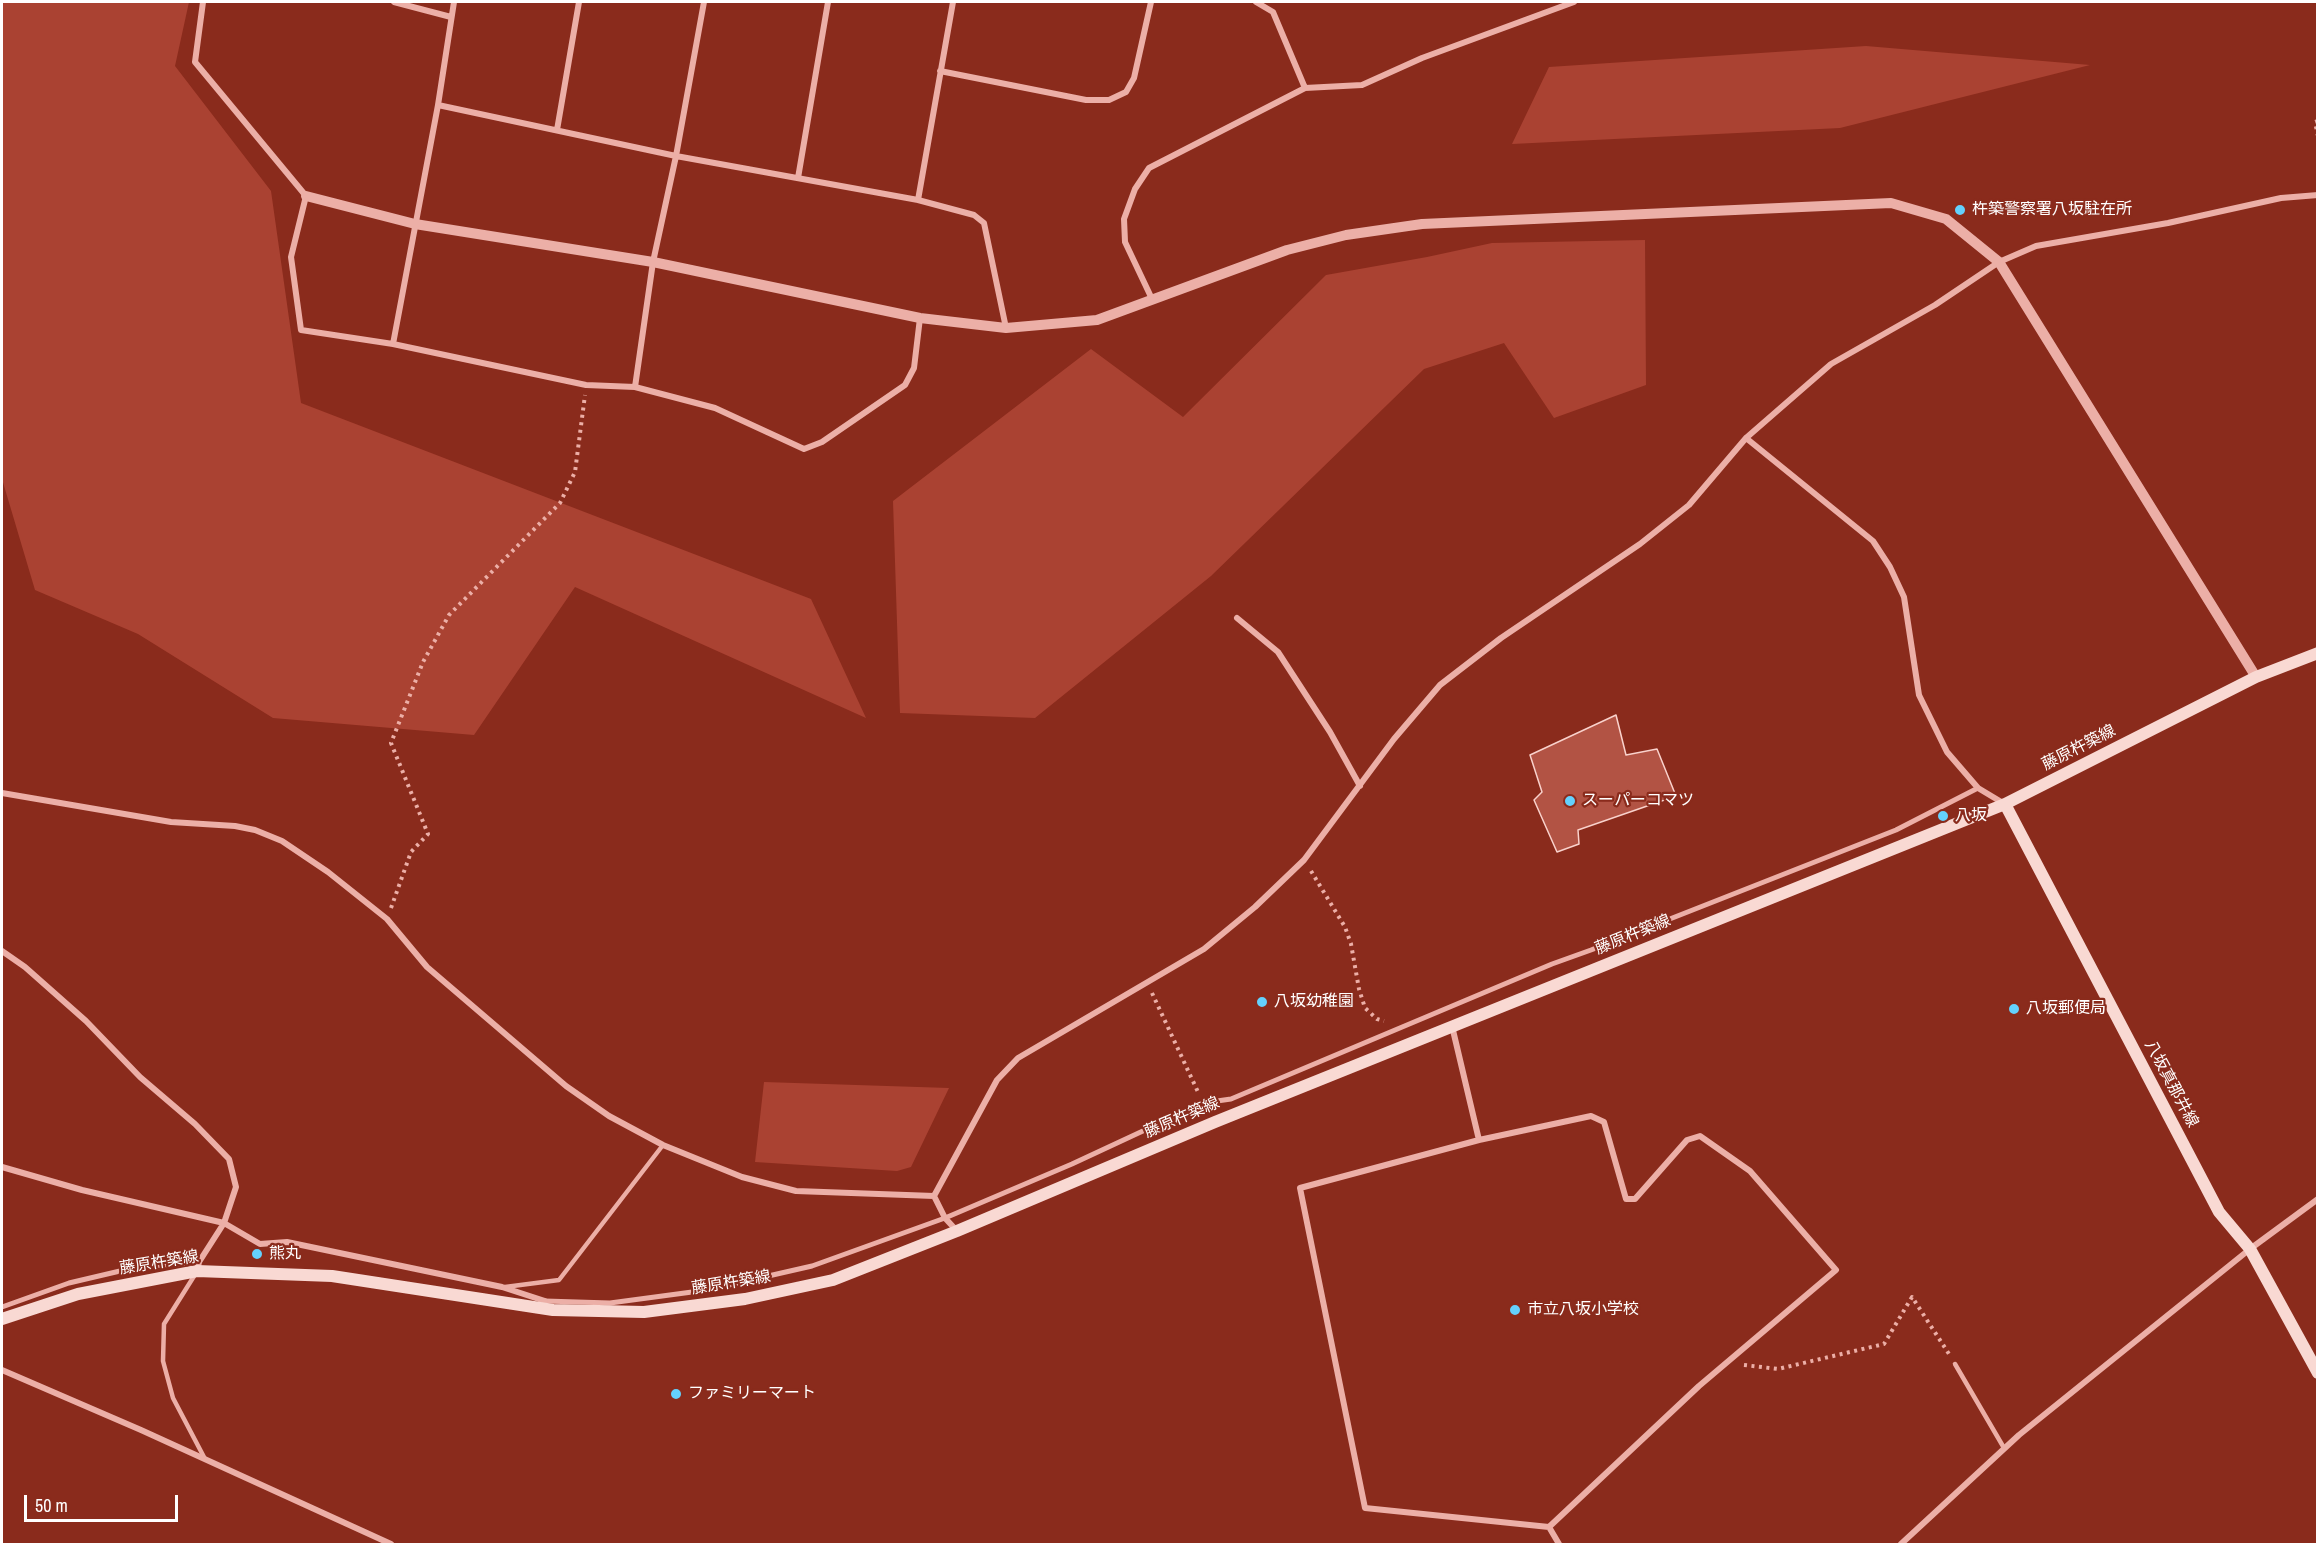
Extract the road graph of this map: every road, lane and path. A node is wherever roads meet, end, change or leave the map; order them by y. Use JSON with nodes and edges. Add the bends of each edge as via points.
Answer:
{"nodes":[{"id":1,"x":203,"y":2,"type":"edge"},
{"id":2,"x":394,"y":2,"type":"edge"},
{"id":3,"x":454,"y":2,"type":"edge"},
{"id":4,"x":579,"y":2,"type":"edge"},
{"id":5,"x":704,"y":2,"type":"edge"},
{"id":6,"x":828,"y":2,"type":"edge"},
{"id":7,"x":953,"y":2,"type":"edge"},
{"id":8,"x":1151,"y":2,"type":"edge"},
{"id":9,"x":1256,"y":2,"type":"edge"},
{"id":10,"x":1574,"y":2,"type":"edge"},
{"id":11,"x":451,"y":17,"type":"junction"},
{"id":12,"x":940,"y":71,"type":"junction"},
{"id":13,"x":1305,"y":88,"type":"junction"},
{"id":14,"x":438,"y":105,"type":"junction"},
{"id":15,"x":2318,"y":120,"type":"edge"},
{"id":16,"x":557,"y":130,"type":"junction"},
{"id":17,"x":2318,"y":136,"type":"edge"},
{"id":18,"x":676,"y":156,"type":"junction"},
{"id":19,"x":798,"y":178,"type":"junction"},
{"id":20,"x":2318,"y":195,"type":"edge"},
{"id":21,"x":306,"y":196,"type":"junction"},
{"id":22,"x":918,"y":200,"type":"junction"},
{"id":23,"x":415,"y":224,"type":"junction"},
{"id":24,"x":653,"y":262,"type":"junction"},
{"id":25,"x":2000,"y":262,"type":"junction"},
{"id":26,"x":1152,"y":299,"type":"junction"},
{"id":27,"x":920,"y":318,"type":"junction"},
{"id":28,"x":1006,"y":328,"type":"junction"},
{"id":29,"x":393,"y":344,"type":"junction"},
{"id":30,"x":586,"y":386,"type":"junction"},
{"id":31,"x":635,"y":387,"type":"junction"},
{"id":32,"x":1746,"y":438,"type":"junction"},
{"id":33,"x":1237,"y":618,"type":"dead end"},
{"id":34,"x":2316,"y":656,"type":"edge"},
{"id":35,"x":2256,"y":677,"type":"junction"},
{"id":36,"x":1360,"y":786,"type":"junction"},
{"id":37,"x":1978,"y":788,"type":"junction"},
{"id":38,"x":2,"y":793,"type":"edge"},
{"id":39,"x":2005,"y":804,"type":"junction"},
{"id":40,"x":1304,"y":860,"type":"junction"},
{"id":41,"x":387,"y":919,"type":"junction"},
{"id":42,"x":2,"y":951,"type":"edge"},
{"id":43,"x":1148,"y":983,"type":"junction"},
{"id":44,"x":1386,"y":1022,"type":"dead end"},
{"id":45,"x":1452,"y":1026,"type":"junction"},
{"id":46,"x":1203,"y":1103,"type":"junction"},
{"id":47,"x":1479,"y":1140,"type":"junction"},
{"id":48,"x":663,"y":1145,"type":"junction"},
{"id":49,"x":2,"y":1167,"type":"edge"},
{"id":50,"x":934,"y":1196,"type":"junction"},
{"id":51,"x":2318,"y":1199,"type":"edge"},
{"id":52,"x":945,"y":1218,"type":"junction"},
{"id":53,"x":224,"y":1223,"type":"junction"},
{"id":54,"x":957,"y":1231,"type":"junction"},
{"id":55,"x":2250,"y":1250,"type":"junction"},
{"id":56,"x":198,"y":1266,"type":"junction"},
{"id":57,"x":502,"y":1287,"type":"junction"},
{"id":58,"x":545,"y":1301,"type":"joint"},
{"id":59,"x":2,"y":1307,"type":"edge"},
{"id":60,"x":2,"y":1319,"type":"edge"},
{"id":61,"x":1956,"y":1364,"type":"joint"},
{"id":62,"x":2,"y":1370,"type":"edge"},
{"id":63,"x":1736,"y":1372,"type":"dead end"},
{"id":64,"x":2318,"y":1373,"type":"edge"},
{"id":65,"x":2004,"y":1448,"type":"junction"},
{"id":66,"x":206,"y":1460,"type":"junction"},
{"id":67,"x":1549,"y":1527,"type":"junction"},
{"id":68,"x":391,"y":1545,"type":"edge"},
{"id":69,"x":1559,"y":1545,"type":"edge"},
{"id":70,"x":1901,"y":1545,"type":"edge"}],
"edges":[{"from":1,"to":21,"type":"street","via":[[195,62]]},
{"from":2,"to":11,"type":"street"},
{"from":3,"to":11,"type":"street"},
{"from":4,"to":16,"type":"street"},
{"from":5,"to":18,"type":"street"},
{"from":6,"to":19,"type":"street"},
{"from":7,"to":12,"type":"street"},
{"from":8,"to":12,"type":"street","via":[[1134,78],[1126,92],[1109,100],[1086,100]]},
{"from":9,"to":13,"type":"street","via":[[1273,12]]},
{"from":10,"to":13,"type":"street","via":[[1422,58],[1362,85]]},
{"from":11,"to":14,"type":"street"},
{"from":12,"to":22,"type":"street"},
{"from":13,"to":26,"type":"street","via":[[1149,168],[1135,189],[1124,219],[1125,242]]},
{"from":14,"to":16,"type":"street"},
{"from":14,"to":23,"type":"street"},
{"from":15,"to":17,"type":"path"},
{"from":16,"to":18,"type":"street"},
{"from":18,"to":19,"type":"street"},
{"from":18,"to":24,"type":"street"},
{"from":19,"to":22,"type":"street"},
{"from":20,"to":25,"type":"street","via":[[2281,198],[2036,246]]},
{"from":21,"to":23,"type":"street"},
{"from":21,"to":29,"type":"street","via":[[291,257],[301,330]]},
{"from":22,"to":28,"type":"street","via":[[974,215],[984,224]]},
{"from":23,"to":24,"type":"street"},
{"from":23,"to":29,"type":"street"},
{"from":24,"to":27,"type":"street"},
{"from":24,"to":31,"type":"street"},
{"from":25,"to":26,"type":"street","via":[[1946,219],[1891,203],[1422,224],[1287,250]]},
{"from":25,"to":32,"type":"street","via":[[1935,305],[1831,364]]},
{"from":25,"to":35,"type":"street"},
{"from":26,"to":28,"type":"street","via":[[1097,320]]},
{"from":27,"to":28,"type":"street"},
{"from":27,"to":31,"type":"street","via":[[914,368],[905,385],[822,442],[804,449],[715,408]]},
{"from":29,"to":30,"type":"street"},
{"from":30,"to":31,"type":"street"},
{"from":30,"to":41,"type":"path","via":[[575,472],[560,502],[449,615],[423,662],[391,743],[428,834],[411,852]]},
{"from":32,"to":36,"type":"street","via":[[1689,505],[1440,685]]},
{"from":32,"to":37,"type":"street","via":[[1873,541],[1904,597],[1919,695],[1947,752]]},
{"from":33,"to":36,"type":"street","via":[[1278,652]]},
{"from":34,"to":35,"type":"main road","name":"藤原杵築線"},
{"from":35,"to":39,"type":"main road","name":"藤原杵築線"},
{"from":36,"to":40,"type":"street"},
{"from":37,"to":39,"type":"street"},
{"from":37,"to":46,"type":"street","via":[[1896,830],[1552,964],[1232,1099]]},
{"from":38,"to":41,"type":"street","via":[[171,822],[255,830],[282,840]]},
{"from":39,"to":45,"type":"main road","name":"藤原杵築線"},
{"from":39,"to":55,"type":"main road","name":"八坂真那井線","via":[[2219,1212]]},
{"from":40,"to":43,"type":"street","via":[[1255,908],[1204,949]]},
{"from":40,"to":44,"type":"path","via":[[1345,927],[1365,1008]]},
{"from":41,"to":48,"type":"street","via":[[427,967],[566,1086],[609,1116]]},
{"from":42,"to":53,"type":"street","via":[[86,1021],[140,1077],[229,1158],[236,1187]]},
{"from":43,"to":46,"type":"path"},
{"from":43,"to":50,"type":"street","via":[[1018,1058],[997,1080]]},
{"from":45,"to":47,"type":"street"},
{"from":45,"to":54,"type":"main road","name":"藤原杵築線"},
{"from":46,"to":52,"type":"street"},
{"from":47,"to":67,"type":"street","via":[[1300,1188],[1365,1508]]},
{"from":47,"to":67,"type":"street","via":[[1592,1116],[1604,1122],[1626,1199],[1635,1199],[1687,1140],[1700,1136],[1750,1171],[1836,1270],[1699,1386]]},
{"from":48,"to":50,"type":"street","via":[[742,1177],[796,1191]]},
{"from":48,"to":57,"type":"lane","via":[[559,1280]]},
{"from":49,"to":53,"type":"street"},
{"from":50,"to":52,"type":"street"},
{"from":51,"to":55,"type":"street"},
{"from":52,"to":54,"type":"street"},
{"from":52,"to":58,"type":"street","via":[[812,1266],[707,1290],[610,1303]]},
{"from":53,"to":56,"type":"street"},
{"from":53,"to":57,"type":"street","via":[[260,1244],[287,1242]]},
{"from":54,"to":56,"type":"main road","name":"藤原杵築線","via":[[833,1280],[745,1299],[644,1312],[553,1310],[332,1276]]},
{"from":55,"to":64,"type":"main road","name":"八坂真那井線"},
{"from":55,"to":65,"type":"street"},
{"from":56,"to":59,"type":"street","via":[[137,1267],[69,1283]]},
{"from":56,"to":60,"type":"main road","name":"藤原杵築線","via":[[78,1294]]},
{"from":56,"to":66,"type":"lane","via":[[164,1324],[163,1361],[173,1398]]},
{"from":57,"to":58,"type":"street"},
{"from":61,"to":63,"type":"path","via":[[1912,1298],[1884,1344],[1778,1370],[1743,1365]]},
{"from":61,"to":65,"type":"lane"},
{"from":62,"to":66,"type":"street"},
{"from":65,"to":70,"type":"street"},
{"from":66,"to":68,"type":"street"},
{"from":67,"to":69,"type":"street"}]}
